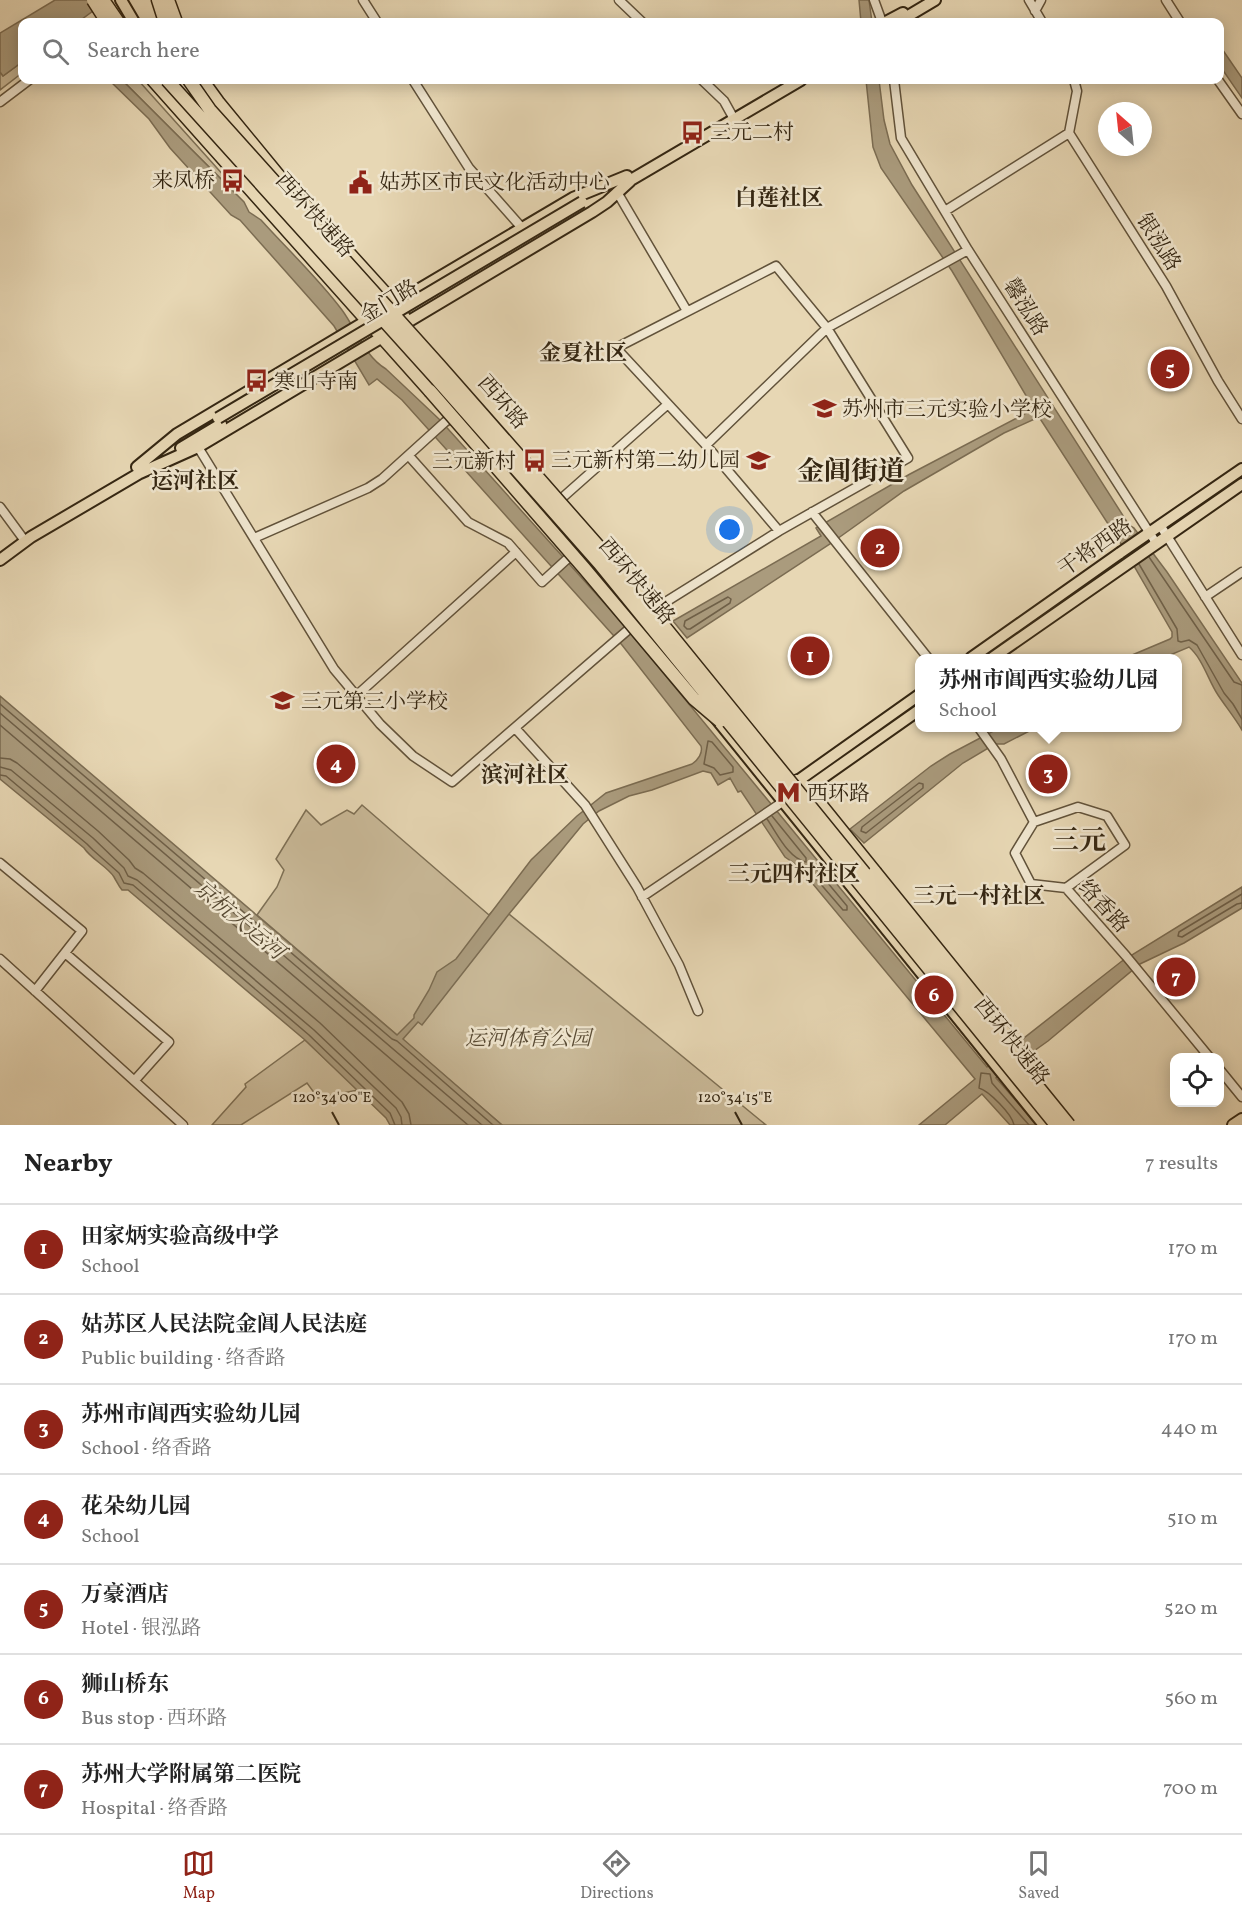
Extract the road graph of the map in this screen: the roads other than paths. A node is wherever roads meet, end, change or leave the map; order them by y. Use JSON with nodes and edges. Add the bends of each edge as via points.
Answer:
{"nodes":[{"id":1,"x":93,"y":0,"type":"edge"},
{"id":2,"x":103,"y":0,"type":"edge"},
{"id":3,"x":158,"y":0,"type":"edge"},
{"id":4,"x":168,"y":0,"type":"edge"},
{"id":5,"x":363,"y":0,"type":"edge"},
{"id":6,"x":619,"y":0,"type":"edge"},
{"id":7,"x":874,"y":0,"type":"edge"},
{"id":8,"x":924,"y":0,"type":"edge"},
{"id":9,"x":935,"y":0,"type":"edge"},
{"id":10,"x":1029,"y":0,"type":"edge"},
{"id":11,"x":1041,"y":0,"type":"edge"},
{"id":12,"x":1166,"y":0,"type":"edge"},
{"id":13,"x":127,"y":1,"type":"edge"},
{"id":14,"x":1035,"y":11,"type":"junction"},
{"id":15,"x":104,"y":18,"type":"edge"},
{"id":16,"x":107,"y":18,"type":"edge"},
{"id":17,"x":115,"y":18,"type":"edge"},
{"id":18,"x":133,"y":18,"type":"edge"},
{"id":19,"x":138,"y":18,"type":"edge"},
{"id":20,"x":164,"y":18,"type":"edge"},
{"id":21,"x":175,"y":18,"type":"edge"},
{"id":22,"x":374,"y":18,"type":"edge"},
{"id":23,"x":638,"y":18,"type":"edge"},
{"id":24,"x":882,"y":18,"type":"edge"},
{"id":25,"x":891,"y":18,"type":"edge"},
{"id":26,"x":905,"y":18,"type":"edge"},
{"id":27,"x":1039,"y":18,"type":"edge"},
{"id":28,"x":1177,"y":18,"type":"edge"},
{"id":29,"x":24,"y":84,"type":"edge"},
{"id":30,"x":156,"y":84,"type":"edge"},
{"id":31,"x":171,"y":84,"type":"edge"},
{"id":32,"x":172,"y":84,"type":"edge"},
{"id":33,"x":189,"y":84,"type":"edge"},
{"id":34,"x":192,"y":84,"type":"edge"},
{"id":35,"x":205,"y":84,"type":"edge"},
{"id":36,"x":416,"y":84,"type":"edge"},
{"id":37,"x":706,"y":84,"type":"edge"},
{"id":38,"x":784,"y":84,"type":"edge"},
{"id":39,"x":794,"y":84,"type":"edge"},
{"id":40,"x":894,"y":84,"type":"edge"},
{"id":41,"x":1075,"y":84,"type":"edge"},
{"id":42,"x":1221,"y":84,"type":"edge"},
{"id":43,"x":0,"y":102,"type":"edge"},
{"id":44,"x":1242,"y":114,"type":"edge"},
{"id":45,"x":733,"y":117,"type":"junction"},
{"id":46,"x":1069,"y":133,"type":"junction"},
{"id":47,"x":628,"y":178,"type":"junction"},
{"id":48,"x":617,"y":192,"type":"junction"},
{"id":49,"x":945,"y":211,"type":"junction"},
{"id":50,"x":522,"y":228,"type":"junction"},
{"id":51,"x":965,"y":251,"type":"junction"},
{"id":52,"x":393,"y":305,"type":"junction"},
{"id":53,"x":687,"y":311,"type":"junction"},
{"id":54,"x":364,"y":322,"type":"junction"},
{"id":55,"x":407,"y":322,"type":"junction"},
{"id":56,"x":827,"y":328,"type":"junction"},
{"id":57,"x":384,"y":336,"type":"junction"},
{"id":58,"x":475,"y":399,"type":"junction"},
{"id":59,"x":668,"y":404,"type":"junction"},
{"id":60,"x":457,"y":414,"type":"junction"},
{"id":61,"x":1242,"y":419,"type":"edge"},
{"id":62,"x":706,"y":445,"type":"junction"},
{"id":63,"x":198,"y":447,"type":"junction"},
{"id":64,"x":409,"y":456,"type":"junction"},
{"id":65,"x":139,"y":470,"type":"junction"},
{"id":66,"x":1242,"y":470,"type":"edge"},
{"id":67,"x":1242,"y":484,"type":"edge"},
{"id":68,"x":562,"y":498,"type":"junction"},
{"id":69,"x":0,"y":507,"type":"edge"},
{"id":70,"x":812,"y":512,"type":"junction"},
{"id":71,"x":1160,"y":525,"type":"junction"},
{"id":72,"x":779,"y":531,"type":"junction"},
{"id":73,"x":1147,"y":534,"type":"junction"},
{"id":74,"x":1167,"y":535,"type":"junction"},
{"id":75,"x":254,"y":538,"type":"junction"},
{"id":76,"x":597,"y":538,"type":"junction"},
{"id":77,"x":23,"y":539,"type":"junction"},
{"id":78,"x":1155,"y":544,"type":"junction"},
{"id":79,"x":0,"y":551,"type":"edge"},
{"id":80,"x":516,"y":552,"type":"junction"},
{"id":81,"x":579,"y":552,"type":"junction"},
{"id":82,"x":0,"y":560,"type":"edge"},
{"id":83,"x":1242,"y":572,"type":"edge"},
{"id":84,"x":1205,"y":597,"type":"junction"},
{"id":85,"x":655,"y":608,"type":"junction"},
{"id":86,"x":633,"y":625,"type":"junction"},
{"id":87,"x":993,"y":643,"type":"junction"},
{"id":88,"x":925,"y":654,"type":"edge"},
{"id":89,"x":977,"y":654,"type":"edge"},
{"id":90,"x":996,"y":654,"type":"edge"},
{"id":91,"x":999,"y":654,"type":"edge"},
{"id":92,"x":1242,"y":655,"type":"edge"},
{"id":93,"x":696,"y":694,"type":"junction"},
{"id":94,"x":356,"y":696,"type":"junction"},
{"id":95,"x":915,"y":698,"type":"edge"},
{"id":96,"x":915,"y":713,"type":"edge"},
{"id":97,"x":515,"y":728,"type":"junction"},
{"id":98,"x":982,"y":732,"type":"edge"},
{"id":99,"x":743,"y":740,"type":"junction"},
{"id":100,"x":799,"y":789,"type":"junction"},
{"id":101,"x":781,"y":802,"type":"junction"},
{"id":102,"x":1034,"y":822,"type":"junction"},
{"id":103,"x":0,"y":863,"type":"edge"},
{"id":104,"x":1066,"y":888,"type":"junction"},
{"id":105,"x":642,"y":897,"type":"junction"},
{"id":106,"x":65,"y":953,"type":"junction"},
{"id":107,"x":0,"y":959,"type":"edge"},
{"id":108,"x":35,"y":991,"type":"junction"},
{"id":109,"x":698,"y":1011,"type":"dead end"},
{"id":110,"x":1205,"y":1053,"type":"edge"},
{"id":111,"x":1224,"y":1075,"type":"edge"},
{"id":112,"x":135,"y":1080,"type":"junction"},
{"id":113,"x":1242,"y":1097,"type":"edge"},
{"id":114,"x":1242,"y":1119,"type":"edge"},
{"id":115,"x":183,"y":1125,"type":"edge"},
{"id":116,"x":1044,"y":1125,"type":"edge"},
{"id":117,"x":1056,"y":1125,"type":"edge"},
{"id":118,"x":1070,"y":1125,"type":"edge"},
{"id":119,"x":1076,"y":1125,"type":"edge"},
{"id":120,"x":1233,"y":1125,"type":"edge"}],
"edges":[{"from":1,"to":15,"type":"highway","bridge":true},
{"from":2,"to":17,"type":"highway","bridge":true},
{"from":3,"to":20,"type":"highway"},
{"from":4,"to":21,"type":"highway"},
{"from":5,"to":22,"type":"street"},
{"from":6,"to":23,"type":"street"},
{"from":7,"to":24,"type":"street"},
{"from":8,"to":25,"type":"main road"},
{"from":9,"to":26,"type":"main road"},
{"from":10,"to":14,"type":"street"},
{"from":11,"to":14,"type":"street"},
{"from":12,"to":28,"type":"street"},
{"from":13,"to":16,"type":"street"},
{"from":13,"to":18,"type":"main road"},
{"from":13,"to":19,"type":"main road"},
{"from":14,"to":27,"type":"street"},
{"from":29,"to":43,"type":"street"},
{"from":30,"to":54,"type":"highway"},
{"from":31,"to":54,"type":"main road","via":[[197,122]]},
{"from":32,"to":99,"type":"highway","name":"西环快速路","bridge":true,"via":[[591,555]]},
{"from":33,"to":52,"type":"main road","via":[[215,107]]},
{"from":34,"to":118,"type":"highway","name":"西环快速路","bridge":true,"via":[[210,110],[607,556]]},
{"from":35,"to":52,"type":"highway","via":[[278,175]]},
{"from":36,"to":50,"type":"street","via":[[469,168]]},
{"from":37,"to":45,"type":"street","via":[[724,101]]},
{"from":38,"to":45,"type":"main road","name":"金门路"},
{"from":39,"to":45,"type":"main road","name":"金门路"},
{"from":40,"to":49,"type":"street","name":"馨泓路","via":[[901,138]]},
{"from":41,"to":46,"type":"street"},
{"from":42,"to":44,"type":"street"},
{"from":45,"to":47,"type":"main road","name":"金门路"},
{"from":46,"to":49,"type":"street"},
{"from":46,"to":61,"type":"street","name":"银泓路","via":[[1166,286]]},
{"from":47,"to":48,"type":"main road"},
{"from":47,"to":50,"type":"main road","via":[[580,194]]},
{"from":47,"to":65,"type":"main road","name":"金门路","bridge":true},
{"from":48,"to":53,"type":"street"},
{"from":48,"to":55,"type":"main road","via":[[592,212]]},
{"from":49,"to":51,"type":"street","name":"馨泓路"},
{"from":50,"to":52,"type":"main road"},
{"from":51,"to":56,"type":"street"},
{"from":51,"to":73,"type":"street","name":"馨泓路"},
{"from":52,"to":54,"type":"main road"},
{"from":52,"to":55,"type":"highway"},
{"from":53,"to":56,"type":"street","via":[[776,266]]},
{"from":53,"to":59,"type":"street","via":[[616,348]]},
{"from":54,"to":57,"type":"highway"},
{"from":54,"to":65,"type":"main road","via":[[177,434]]},
{"from":55,"to":57,"type":"main road"},
{"from":55,"to":58,"type":"main road","name":"西环路"},
{"from":56,"to":62,"type":"street"},
{"from":56,"to":70,"type":"street","via":[[909,458]]},
{"from":57,"to":60,"type":"main road","name":"西环路"},
{"from":57,"to":63,"type":"main road"},
{"from":57,"to":99,"type":"highway","bridge":true,"via":[[694,699]]},
{"from":58,"to":60,"type":"street"},
{"from":58,"to":68,"type":"main road","name":"西环路"},
{"from":59,"to":62,"type":"street"},
{"from":59,"to":68,"type":"street"},
{"from":60,"to":64,"type":"street"},
{"from":60,"to":81,"type":"main road","name":"西环路"},
{"from":62,"to":72,"type":"street"},
{"from":63,"to":65,"type":"main road"},
{"from":63,"to":75,"type":"street"},
{"from":64,"to":75,"type":"street","via":[[368,488]]},
{"from":64,"to":80,"type":"street","via":[[468,522],[508,543]]},
{"from":65,"to":77,"type":"main road","name":"金门路"},
{"from":66,"to":71,"type":"main road","name":"干将西路"},
{"from":67,"to":74,"type":"main road","name":"干将西路"},
{"from":68,"to":76,"type":"main road","name":"西环路"},
{"from":69,"to":77,"type":"street"},
{"from":70,"to":72,"type":"street"},
{"from":70,"to":88,"type":"street"},
{"from":71,"to":73,"type":"main road","name":"干将西路"},
{"from":71,"to":74,"type":"street"},
{"from":72,"to":85,"type":"street"},
{"from":73,"to":78,"type":"street","name":"馨泓路"},
{"from":73,"to":87,"type":"main road","name":"干将西路","bridge":true},
{"from":74,"to":78,"type":"main road","name":"干将西路"},
{"from":74,"to":84,"type":"street"},
{"from":75,"to":94,"type":"street","via":[[334,669]]},
{"from":76,"to":81,"type":"street"},
{"from":76,"to":85,"type":"main road","name":"西环路"},
{"from":77,"to":79,"type":"main road","name":"金门路"},
{"from":77,"to":82,"type":"main road","name":"金门路"},
{"from":78,"to":91,"type":"main road","name":"干将西路"},
{"from":80,"to":81,"type":"street","via":[[542,582]]},
{"from":80,"to":94,"type":"street"},
{"from":81,"to":86,"type":"main road","name":"西环路"},
{"from":83,"to":84,"type":"street"},
{"from":84,"to":92,"type":"street"},
{"from":85,"to":86,"type":"street"},
{"from":85,"to":100,"type":"main road","name":"西环路"},
{"from":86,"to":93,"type":"main road","name":"西环路"},
{"from":86,"to":97,"type":"street"},
{"from":87,"to":89,"type":"main road","name":"干将西路"},
{"from":87,"to":90,"type":"main road"},
{"from":93,"to":100,"type":"main road","via":[[728,711]]},
{"from":93,"to":101,"type":"main road","name":"西环路"},
{"from":94,"to":97,"type":"street","via":[[413,756],[452,782]]},
{"from":95,"to":100,"type":"main road"},
{"from":96,"to":100,"type":"main road"},
{"from":97,"to":105,"type":"street","via":[[585,806]]},
{"from":98,"to":102,"type":"street"},
{"from":99,"to":117,"type":"highway","name":"西环快速路","bridge":true},
{"from":100,"to":101,"type":"main road"},
{"from":100,"to":118,"type":"highway","bridge":true,"via":[[875,872],[1048,1086]]},
{"from":100,"to":119,"type":"main road","name":"西环路","bridge":true},
{"from":101,"to":105,"type":"street"},
{"from":101,"to":116,"type":"main road","name":"西环路"},
{"from":102,"to":104,"type":"street","name":"络香路","via":[[1015,853],[1030,884]]},
{"from":102,"to":104,"type":"street","via":[[1078,807],[1107,816],[1125,845]]},
{"from":103,"to":106,"type":"street","via":[[82,931]]},
{"from":104,"to":110,"type":"street","name":"络香路"},
{"from":105,"to":109,"type":"street","via":[[679,965]]},
{"from":106,"to":108,"type":"street"},
{"from":106,"to":112,"type":"street","via":[[169,1042]]},
{"from":107,"to":108,"type":"street"},
{"from":108,"to":112,"type":"street"},
{"from":111,"to":113,"type":"street"},
{"from":112,"to":115,"type":"street"},
{"from":114,"to":120,"type":"main road"}]}
